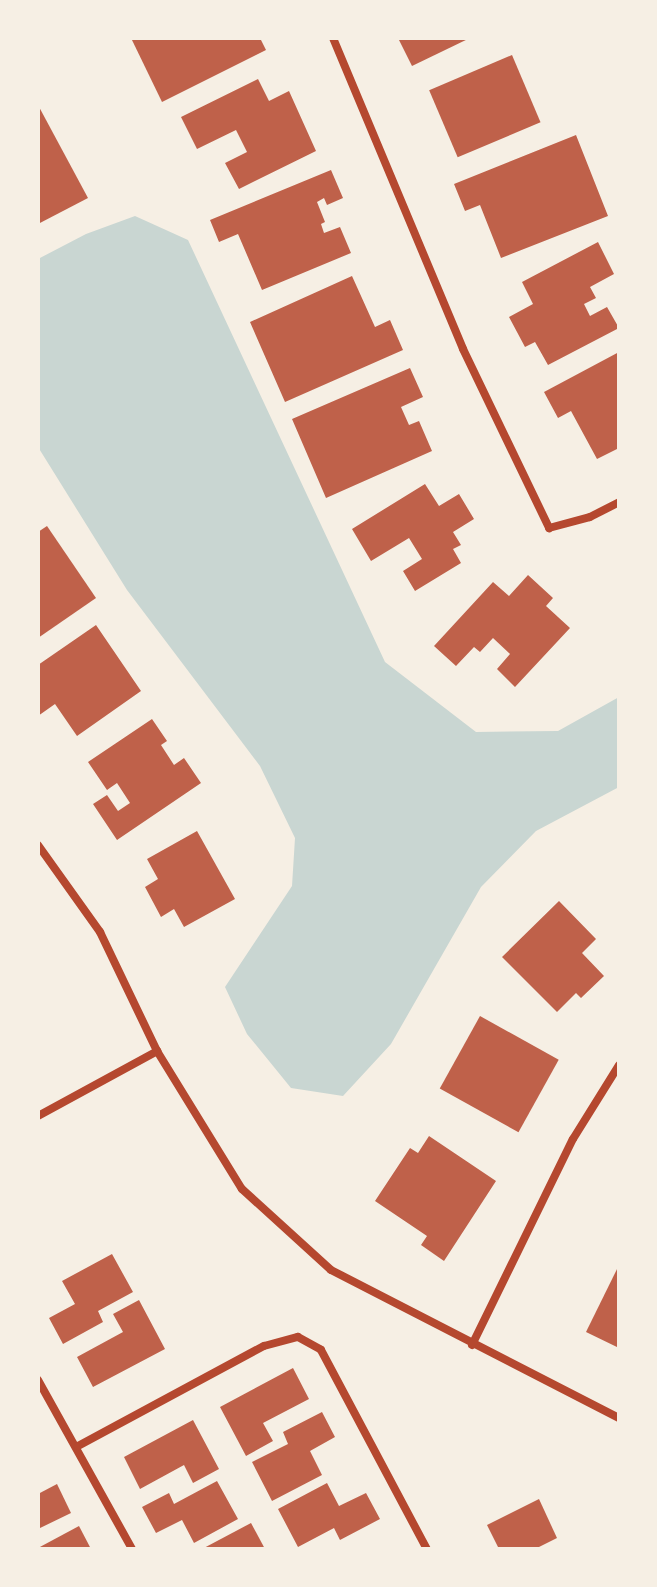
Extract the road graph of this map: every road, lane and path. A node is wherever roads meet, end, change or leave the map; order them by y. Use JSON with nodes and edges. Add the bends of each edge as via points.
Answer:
{"nodes":[{"id":1,"x":333,"y":38,"type":"edge"},
{"id":2,"x":619,"y":502,"type":"edge"},
{"id":3,"x":38,"y":845,"type":"edge"},
{"id":4,"x":157,"y":1051,"type":"junction"},
{"id":5,"x":619,"y":1065,"type":"edge"},
{"id":6,"x":38,"y":1116,"type":"edge"},
{"id":7,"x":472,"y":1345,"type":"junction"},
{"id":8,"x":38,"y":1380,"type":"edge"},
{"id":9,"x":619,"y":1418,"type":"edge"},
{"id":10,"x":78,"y":1446,"type":"junction"},
{"id":11,"x":132,"y":1549,"type":"edge"},
{"id":12,"x":427,"y":1549,"type":"edge"}],
"edges":[{"from":1,"to":2,"type":"street","via":[[463,349],[549,528]]},
{"from":3,"to":4,"type":"street","via":[[100,932]]},
{"from":4,"to":6,"type":"street"},
{"from":4,"to":7,"type":"street","via":[[242,1189],[331,1270]]},
{"from":5,"to":7,"type":"street","via":[[573,1139]]},
{"from":7,"to":9,"type":"street"},
{"from":8,"to":10,"type":"street"},
{"from":10,"to":11,"type":"street"},
{"from":10,"to":12,"type":"street","via":[[264,1346],[298,1337],[321,1350]]}]}
